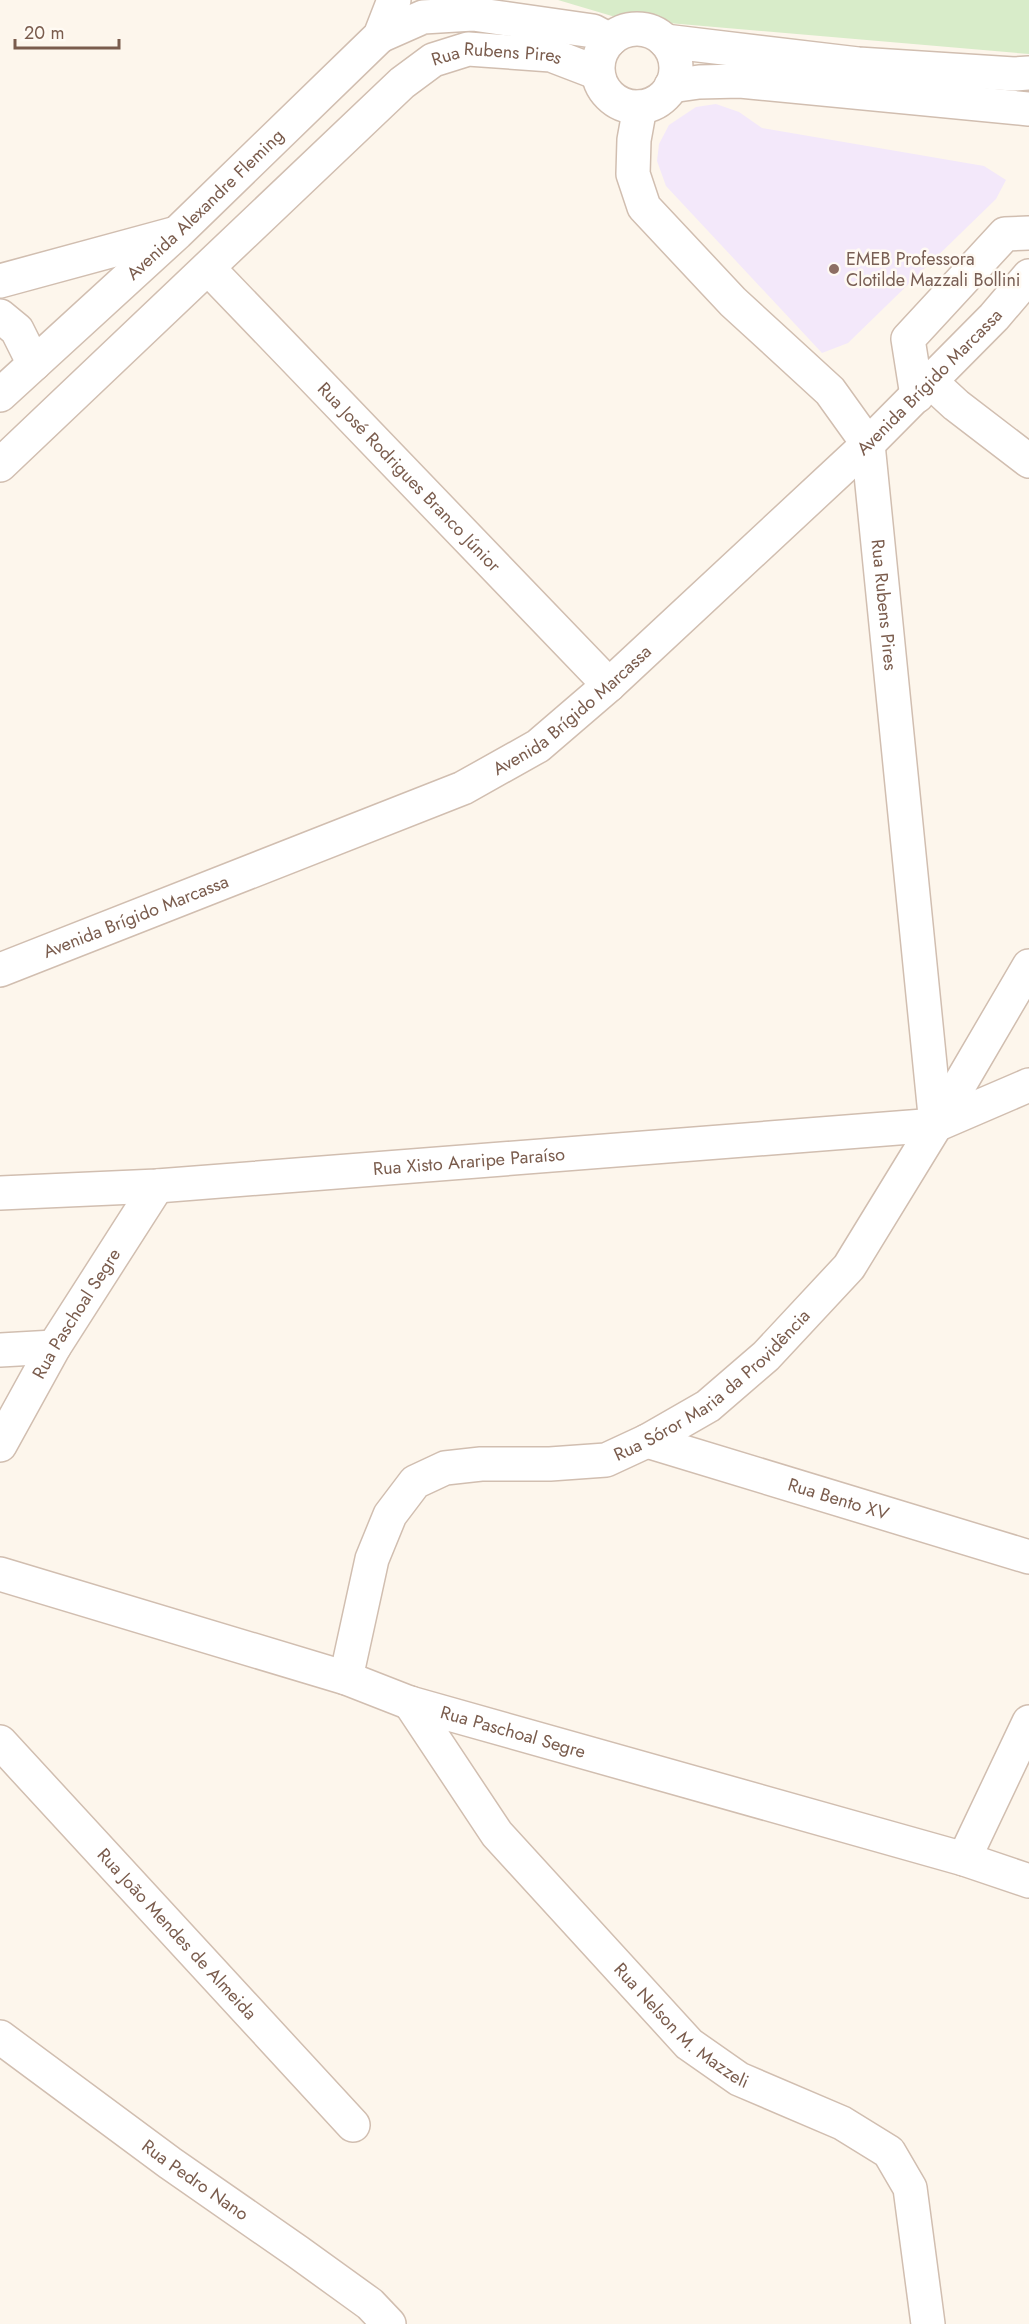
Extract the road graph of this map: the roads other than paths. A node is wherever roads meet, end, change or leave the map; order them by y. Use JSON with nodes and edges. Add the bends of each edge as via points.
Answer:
{"nodes":[{"id":1,"x":394,"y":0,"type":"edge"},
{"id":2,"x":470,"y":7,"type":"edge"},
{"id":3,"x":380,"y":36,"type":"junction"},
{"id":4,"x":609,"y":40,"type":"junction"},
{"id":5,"x":665,"y":41,"type":"junction"},
{"id":6,"x":598,"y":73,"type":"junction"},
{"id":7,"x":1029,"y":73,"type":"edge"},
{"id":8,"x":671,"y":86,"type":"junction"},
{"id":9,"x":640,"y":107,"type":"junction"},
{"id":10,"x":1022,"y":113,"type":"edge"},
{"id":11,"x":177,"y":233,"type":"junction"},
{"id":12,"x":1029,"y":233,"type":"edge"},
{"id":13,"x":208,"y":268,"type":"junction"},
{"id":14,"x":1029,"y":276,"type":"edge"},
{"id":15,"x":0,"y":281,"type":"edge"},
{"id":16,"x":0,"y":316,"type":"edge"},
{"id":17,"x":33,"y":364,"type":"junction"},
{"id":18,"x":924,"y":389,"type":"junction"},
{"id":19,"x":0,"y":395,"type":"edge"},
{"id":20,"x":868,"y":444,"type":"junction"},
{"id":21,"x":1029,"y":460,"type":"edge"},
{"id":22,"x":0,"y":465,"type":"edge"},
{"id":23,"x":609,"y":685,"type":"junction"},
{"id":24,"x":1029,"y":966,"type":"edge"},
{"id":25,"x":0,"y":970,"type":"edge"},
{"id":26,"x":1029,"y":1085,"type":"edge"},
{"id":27,"x":936,"y":1125,"type":"junction"},
{"id":28,"x":158,"y":1186,"type":"junction"},
{"id":29,"x":0,"y":1193,"type":"edge"},
{"id":30,"x":54,"y":1347,"type":"junction"},
{"id":31,"x":0,"y":1350,"type":"edge"},
{"id":32,"x":647,"y":1441,"type":"junction"},
{"id":33,"x":0,"y":1445,"type":"edge"},
{"id":34,"x":1029,"y":1557,"type":"edge"},
{"id":35,"x":0,"y":1574,"type":"edge"},
{"id":36,"x":346,"y":1677,"type":"junction"},
{"id":37,"x":410,"y":1703,"type":"junction"},
{"id":38,"x":1029,"y":1722,"type":"edge"},
{"id":39,"x":0,"y":1742,"type":"edge"},
{"id":40,"x":964,"y":1859,"type":"junction"},
{"id":41,"x":1029,"y":1881,"type":"edge"},
{"id":42,"x":0,"y":2037,"type":"edge"},
{"id":43,"x":353,"y":2125,"type":"dead end"},
{"id":44,"x":389,"y":2324,"type":"edge"},
{"id":45,"x":928,"y":2324,"type":"edge"}],
"edges":[{"from":1,"to":3,"type":"street","name":"Avenida Alexandre Fleming"},
{"from":2,"to":3,"type":"street","via":[[423,17]]},
{"from":2,"to":4,"type":"street","via":[[593,31]]},
{"from":3,"to":11,"type":"street","name":"Avenida Alexandre Fleming"},
{"from":4,"to":5,"type":"street","via":[[643,29]]},
{"from":4,"to":6,"type":"street"},
{"from":5,"to":7,"type":"street","via":[[858,64]]},
{"from":5,"to":8,"type":"street","via":[[675,63]]},
{"from":6,"to":9,"type":"street","via":[[608,95],[628,106]]},
{"from":6,"to":13,"type":"street","name":"Rua Rubens Pires","via":[[551,56],[468,49],[433,60],[402,83]]},
{"from":8,"to":9,"type":"street","via":[[651,105]]},
{"from":8,"to":10,"type":"street","via":[[740,81],[976,104]]},
{"from":9,"to":20,"type":"street","name":"Rua Rubens Pires","via":[[633,174],[645,207],[733,302],[830,391]]},
{"from":11,"to":15,"type":"street"},
{"from":11,"to":17,"type":"street","name":"Avenida Alexandre Fleming"},
{"from":12,"to":18,"type":"street","via":[[1005,234],[908,339]]},
{"from":13,"to":22,"type":"street"},
{"from":13,"to":23,"type":"street","name":"Rua José Rodrigues Branco Júnior"},
{"from":14,"to":18,"type":"street","name":"Avenida Brígido Marcassa"},
{"from":16,"to":17,"type":"street","via":[[17,330]]},
{"from":17,"to":19,"type":"street","name":"Avenida Alexandre Fleming"},
{"from":18,"to":20,"type":"street","name":"Avenida Brígido Marcassa"},
{"from":18,"to":21,"type":"street","via":[[956,405]]},
{"from":20,"to":23,"type":"street","name":"Avenida Brígido Marcassa"},
{"from":20,"to":27,"type":"street","name":"Rua Rubens Pires"},
{"from":23,"to":25,"type":"street","name":"Avenida Brígido Marcassa","via":[[538,746],[463,788]]},
{"from":24,"to":27,"type":"street","name":"Rua Sóror Maria da Providência"},
{"from":26,"to":27,"type":"street","name":"Rua Xisto Araripe Paraíso"},
{"from":27,"to":28,"type":"street","name":"Rua Xisto Araripe Paraíso"},
{"from":27,"to":32,"type":"street","name":"Rua Sóror Maria da Providência","via":[[849,1267],[766,1356],[708,1406]]},
{"from":28,"to":29,"type":"street","name":"Rua Xisto Araripe Paraíso"},
{"from":28,"to":30,"type":"street","name":"Rua Paschoal Segre"},
{"from":30,"to":31,"type":"street"},
{"from":30,"to":33,"type":"street","name":"Rua Paschoal Segre"},
{"from":32,"to":34,"type":"street","name":"Rua Bento XV"},
{"from":32,"to":36,"type":"street","name":"Rua Sóror Maria da Providência","via":[[606,1460],[445,1468],[416,1482],[390,1515],[372,1558]]},
{"from":35,"to":36,"type":"street","name":"Rua Paschoal Segre"},
{"from":36,"to":37,"type":"street","name":"Rua Paschoal Segre"},
{"from":37,"to":40,"type":"street","name":"Rua Paschoal Segre"},
{"from":37,"to":45,"type":"street","name":"Rua Nelson M. Mazzeli","via":[[497,1834],[689,2044],[739,2079],[842,2123],[889,2152],[910,2188]]},
{"from":38,"to":40,"type":"street"},
{"from":39,"to":43,"type":"street","name":"Rua João Mendes de Almeida"},
{"from":40,"to":41,"type":"street","name":"Rua Paschoal Segre"},
{"from":42,"to":44,"type":"street","name":"Rua Pedro Nano","via":[[370,2304]]}]}
